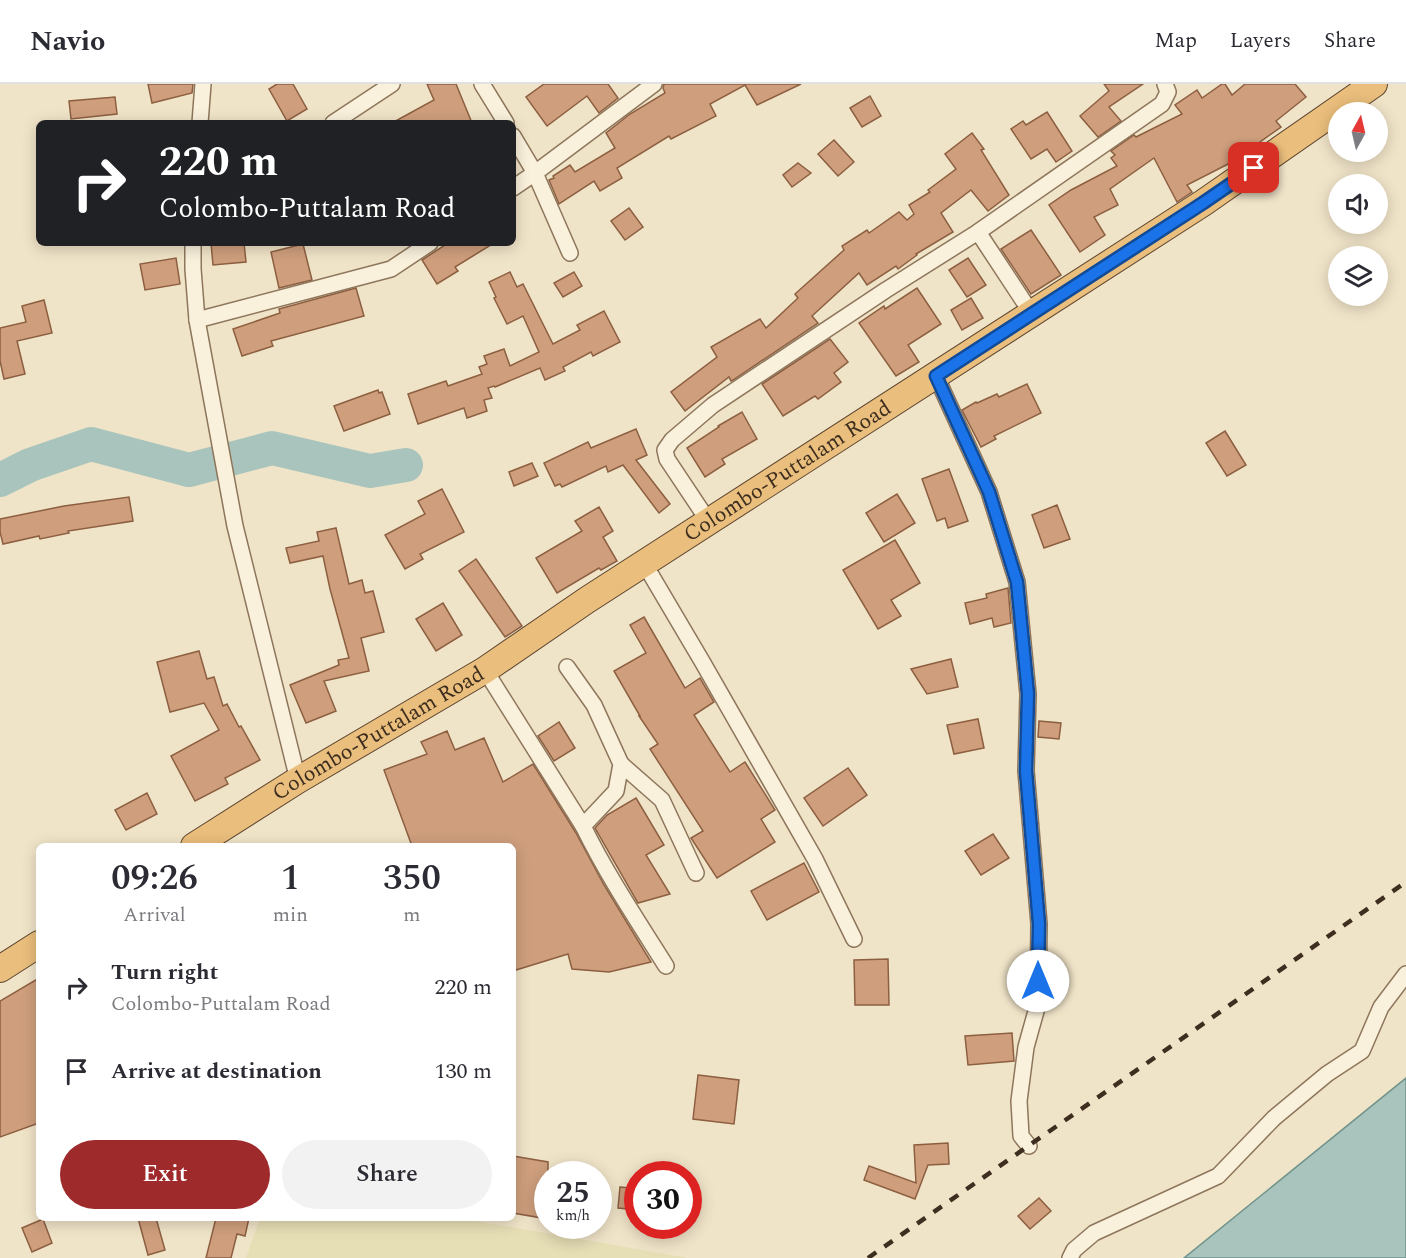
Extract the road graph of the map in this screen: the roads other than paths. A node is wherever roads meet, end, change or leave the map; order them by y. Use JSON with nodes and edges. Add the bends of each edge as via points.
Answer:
{"nodes":[{"id":1,"x":202,"y":84,"type":"edge"},
{"id":2,"x":392,"y":84,"type":"edge"},
{"id":3,"x":482,"y":84,"type":"edge"},
{"id":4,"x":654,"y":84,"type":"edge"},
{"id":5,"x":1165,"y":84,"type":"edge"},
{"id":6,"x":1374,"y":84,"type":"edge"},
{"id":7,"x":200,"y":120,"type":"edge"},
{"id":8,"x":338,"y":120,"type":"edge"},
{"id":9,"x":504,"y":120,"type":"edge"},
{"id":10,"x":516,"y":141,"type":"edge"},
{"id":11,"x":535,"y":173,"type":"junction"},
{"id":12,"x":516,"y":186,"type":"edge"},
{"id":13,"x":978,"y":232,"type":"junction"},
{"id":14,"x":193,"y":246,"type":"edge"},
{"id":15,"x":426,"y":246,"type":"edge"},
{"id":16,"x":570,"y":253,"type":"dead end"},
{"id":17,"x":1032,"y":314,"type":"junction"},
{"id":18,"x":197,"y":320,"type":"junction"},
{"id":19,"x":936,"y":376,"type":"junction"},
{"id":20,"x":709,"y":522,"type":"junction"},
{"id":21,"x":644,"y":563,"type":"junction"},
{"id":22,"x":567,"y":667,"type":"dead end"},
{"id":23,"x":485,"y":670,"type":"junction"},
{"id":24,"x":621,"y":764,"type":"junction"},
{"id":25,"x":298,"y":780,"type":"junction"},
{"id":26,"x":583,"y":826,"type":"junction"},
{"id":27,"x":199,"y":843,"type":"edge"},
{"id":28,"x":696,"y":873,"type":"dead end"},
{"id":29,"x":854,"y":939,"type":"dead end"},
{"id":30,"x":36,"y":946,"type":"edge"},
{"id":31,"x":666,"y":966,"type":"dead end"},
{"id":32,"x":0,"y":969,"type":"edge"},
{"id":33,"x":1406,"y":974,"type":"edge"},
{"id":34,"x":1029,"y":1146,"type":"dead end"},
{"id":35,"x":1070,"y":1258,"type":"edge"}],
"edges":[{"from":1,"to":7,"type":"street"},
{"from":2,"to":8,"type":"street"},
{"from":3,"to":9,"type":"street"},
{"from":4,"to":11,"type":"street"},
{"from":5,"to":13,"type":"street","via":[[1168,92],[1162,104]]},
{"from":6,"to":17,"type":"highway","name":"Colombo-Puttalam Road","via":[[1203,203]]},
{"from":10,"to":11,"type":"street"},
{"from":11,"to":12,"type":"street"},
{"from":11,"to":16,"type":"street"},
{"from":13,"to":17,"type":"street"},
{"from":13,"to":20,"type":"street","via":[[723,399],[672,440],[665,450],[667,459]]},
{"from":14,"to":18,"type":"street"},
{"from":15,"to":18,"type":"street","via":[[391,269]]},
{"from":17,"to":19,"type":"highway","name":"Colombo-Puttalam Road"},
{"from":18,"to":25,"type":"street","via":[[235,526]]},
{"from":19,"to":20,"type":"highway","name":"Colombo-Puttalam Road"},
{"from":19,"to":34,"type":"street","via":[[989,492],[1017,582],[1028,694],[1026,771],[1039,924],[1038,1004],[1026,1047],[1019,1101],[1021,1136]]},
{"from":20,"to":21,"type":"highway","name":"Colombo-Puttalam Road"},
{"from":21,"to":23,"type":"highway","name":"Colombo-Puttalam Road"},
{"from":21,"to":29,"type":"street","via":[[815,859]]},
{"from":22,"to":24,"type":"street","via":[[594,705]]},
{"from":23,"to":25,"type":"highway","name":"Colombo-Puttalam Road"},
{"from":23,"to":26,"type":"street"},
{"from":24,"to":26,"type":"street","via":[[616,791]]},
{"from":24,"to":28,"type":"street","via":[[662,800]]},
{"from":25,"to":27,"type":"highway","name":"Colombo-Puttalam Road"},
{"from":26,"to":31,"type":"street","via":[[597,856]]},
{"from":30,"to":32,"type":"highway"},
{"from":33,"to":35,"type":"street","via":[[1381,1007],[1362,1051],[1327,1074],[1275,1118],[1218,1176],[1094,1233]]}]}
